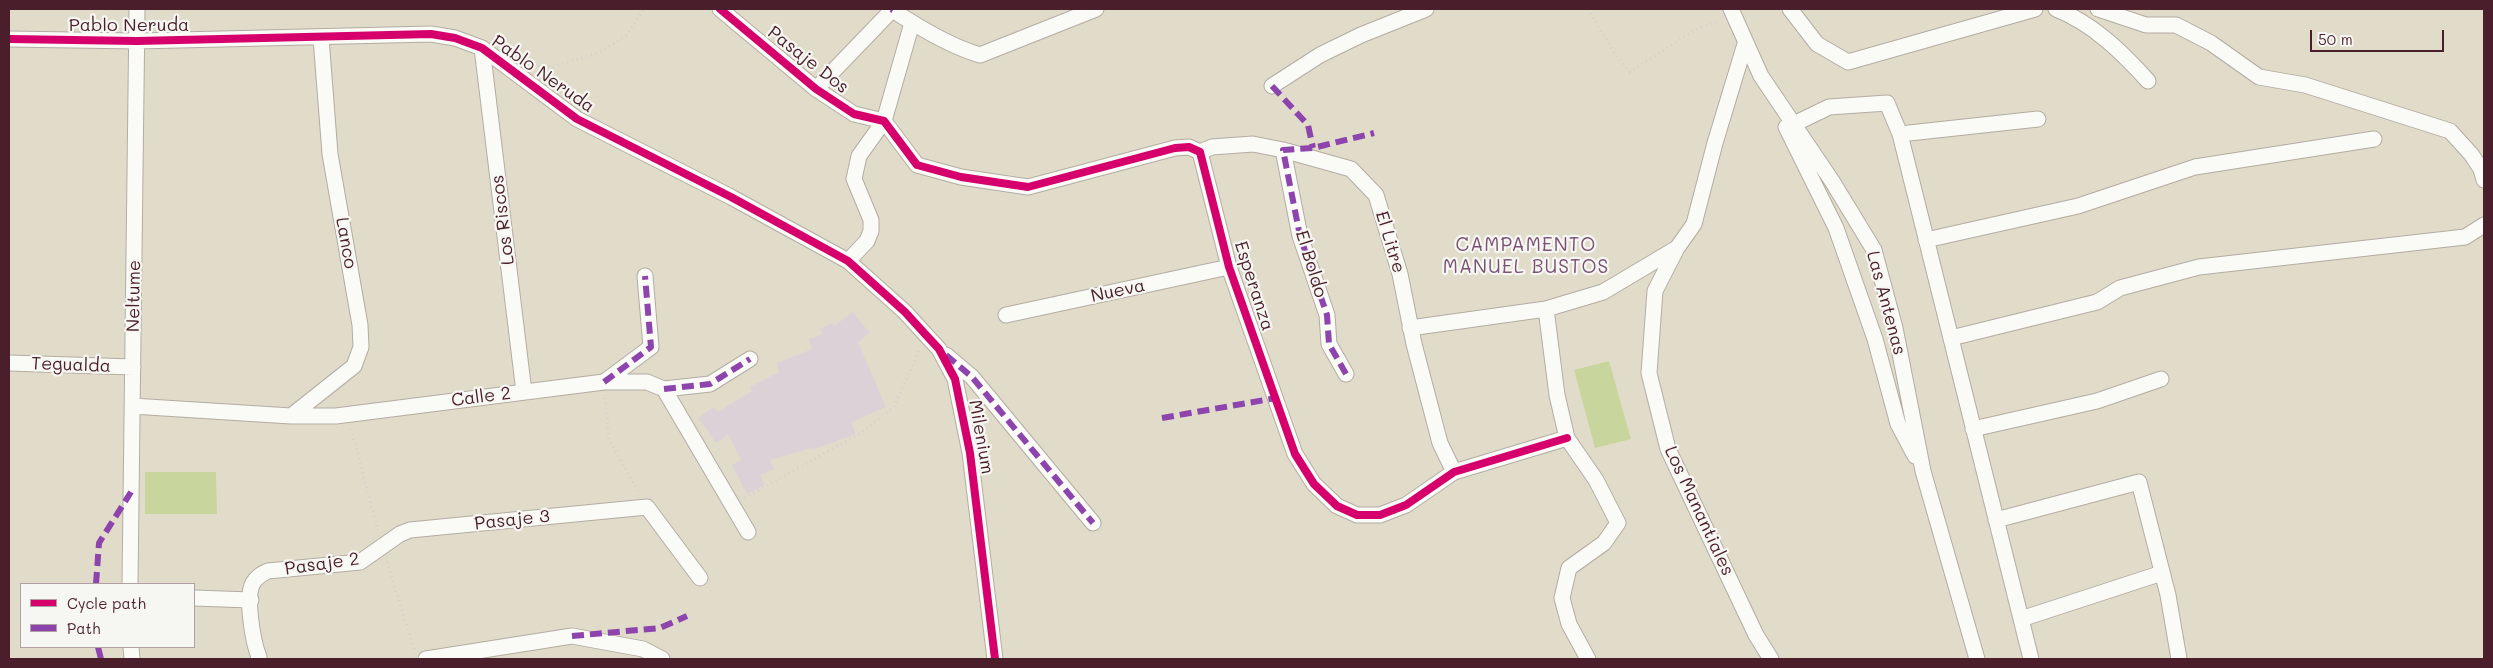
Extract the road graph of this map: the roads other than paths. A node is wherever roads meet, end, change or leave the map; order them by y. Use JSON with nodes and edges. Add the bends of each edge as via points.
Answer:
{"nodes":[{"id":1,"x":137,"y":9,"type":"edge"},
{"id":2,"x":720,"y":9,"type":"edge"},
{"id":3,"x":892,"y":9,"type":"edge"},
{"id":4,"x":1096,"y":9,"type":"edge"},
{"id":5,"x":1426,"y":9,"type":"edge"},
{"id":6,"x":1790,"y":9,"type":"edge"},
{"id":7,"x":2035,"y":9,"type":"edge"},
{"id":8,"x":2056,"y":9,"type":"edge"},
{"id":9,"x":2098,"y":9,"type":"edge"},
{"id":10,"x":1733,"y":13,"type":"edge"},
{"id":11,"x":912,"y":23,"type":"junction"},
{"id":12,"x":321,"y":38,"type":"junction"},
{"id":13,"x":9,"y":39,"type":"edge"},
{"id":14,"x":137,"y":41,"type":"junction"},
{"id":15,"x":1746,"y":44,"type":"junction"},
{"id":16,"x":482,"y":48,"type":"junction"},
{"id":17,"x":1761,"y":76,"type":"junction"},
{"id":18,"x":2148,"y":81,"type":"dead end"},
{"id":19,"x":1272,"y":86,"type":"dead end"},
{"id":20,"x":816,"y":89,"type":"junction"},
{"id":21,"x":2038,"y":119,"type":"dead end"},
{"id":22,"x":884,"y":121,"type":"junction"},
{"id":23,"x":1794,"y":124,"type":"junction"},
{"id":24,"x":1900,"y":134,"type":"junction"},
{"id":25,"x":2374,"y":139,"type":"dead end"},
{"id":26,"x":1283,"y":150,"type":"junction"},
{"id":27,"x":1200,"y":152,"type":"junction"},
{"id":28,"x":2484,"y":180,"type":"edge"},
{"id":29,"x":2484,"y":225,"type":"edge"},
{"id":30,"x":1926,"y":240,"type":"junction"},
{"id":31,"x":1677,"y":248,"type":"junction"},
{"id":32,"x":848,"y":261,"type":"junction"},
{"id":33,"x":1229,"y":267,"type":"junction"},
{"id":34,"x":645,"y":276,"type":"dead end"},
{"id":35,"x":1546,"y":309,"type":"junction"},
{"id":36,"x":1006,"y":315,"type":"dead end"},
{"id":37,"x":1410,"y":328,"type":"junction"},
{"id":38,"x":1951,"y":338,"type":"junction"},
{"id":39,"x":939,"y":349,"type":"junction"},
{"id":40,"x":750,"y":359,"type":"dead end"},
{"id":41,"x":9,"y":363,"type":"edge"},
{"id":42,"x":133,"y":367,"type":"junction"},
{"id":43,"x":1346,"y":374,"type":"dead end"},
{"id":44,"x":2161,"y":379,"type":"dead end"},
{"id":45,"x":604,"y":382,"type":"junction"},
{"id":46,"x":664,"y":389,"type":"junction"},
{"id":47,"x":524,"y":392,"type":"junction"},
{"id":48,"x":132,"y":406,"type":"junction"},
{"id":49,"x":291,"y":416,"type":"junction"},
{"id":50,"x":1973,"y":429,"type":"junction"},
{"id":51,"x":1568,"y":438,"type":"junction"},
{"id":52,"x":1923,"y":471,"type":"junction"},
{"id":53,"x":1454,"y":472,"type":"junction"},
{"id":54,"x":1996,"y":520,"type":"junction"},
{"id":55,"x":1093,"y":523,"type":"dead end"},
{"id":56,"x":748,"y":532,"type":"dead end"},
{"id":57,"x":382,"y":547,"type":"joint"},
{"id":58,"x":2162,"y":574,"type":"junction"},
{"id":59,"x":700,"y":578,"type":"dead end"},
{"id":60,"x":130,"y":583,"type":"edge"},
{"id":61,"x":195,"y":598,"type":"edge"},
{"id":62,"x":251,"y":600,"type":"junction"},
{"id":63,"x":2021,"y":619,"type":"junction"},
{"id":64,"x":260,"y":658,"type":"edge"},
{"id":65,"x":426,"y":659,"type":"edge"},
{"id":66,"x":662,"y":659,"type":"edge"},
{"id":67,"x":995,"y":659,"type":"edge"},
{"id":68,"x":1588,"y":659,"type":"edge"},
{"id":69,"x":1772,"y":659,"type":"edge"},
{"id":70,"x":1976,"y":659,"type":"edge"},
{"id":71,"x":2031,"y":659,"type":"edge"},
{"id":72,"x":2179,"y":659,"type":"edge"}],
"edges":[{"from":1,"to":14,"type":"street","name":"Neltume"},
{"from":2,"to":20,"type":"street","name":"Pasaje Dos"},
{"from":3,"to":11,"type":"street"},
{"from":3,"to":20,"type":"street"},
{"from":4,"to":11,"type":"street","via":[[980,55]]},
{"from":5,"to":19,"type":"street","via":[[1336,47]]},
{"from":6,"to":7,"type":"street","via":[[1817,44],[1848,62]]},
{"from":8,"to":18,"type":"street","via":[[2076,17],[2129,59]]},
{"from":9,"to":28,"type":"street","via":[[2146,25],[2176,25],[2211,42],[2259,77],[2305,85],[2450,131],[2471,154]]},
{"from":10,"to":15,"type":"street","name":"Las Antenas"},
{"from":11,"to":22,"type":"street"},
{"from":12,"to":14,"type":"street","name":"Pablo Neruda"},
{"from":12,"to":16,"type":"street","name":"Pablo Neruda","via":[[431,34]]},
{"from":12,"to":49,"type":"street","name":"Lanco","via":[[330,154],[362,347],[354,366]]},
{"from":13,"to":14,"type":"street","name":"Pablo Neruda"},
{"from":14,"to":42,"type":"street","name":"Neltume"},
{"from":15,"to":17,"type":"street","name":"Las Antenas"},
{"from":15,"to":31,"type":"street","name":"Los Manantiales","via":[[1694,224]]},
{"from":16,"to":32,"type":"street","name":"Pablo Neruda","via":[[577,119]]},
{"from":16,"to":47,"type":"street","name":"Los Riscos"},
{"from":17,"to":23,"type":"street","name":"Las Antenas"},
{"from":17,"to":52,"type":"street","name":"Las Antenas","via":[[1836,228],[1898,424]]},
{"from":20,"to":22,"type":"street","name":"Pasaje Dos","via":[[854,114]]},
{"from":21,"to":24,"type":"street"},
{"from":22,"to":27,"type":"street","via":[[917,165],[961,177],[1028,187],[1174,148],[1189,147]]},
{"from":22,"to":32,"type":"street","via":[[859,156],[854,179],[871,220],[871,231],[866,242]]},
{"from":23,"to":24,"type":"street","via":[[1829,107],[1887,103]]},
{"from":23,"to":52,"type":"street","name":"Las Antenas","via":[[1874,250],[1895,328]]},
{"from":24,"to":30,"type":"street"},
{"from":25,"to":30,"type":"street","via":[[2195,167],[2078,206]]},
{"from":26,"to":27,"type":"street","name":"El Litre","via":[[1253,144],[1212,147]]},
{"from":26,"to":37,"type":"street","name":"El Litre","via":[[1351,170],[1376,195],[1400,274]]},
{"from":26,"to":43,"type":"street","name":"El Boldo","via":[[1300,236],[1327,315],[1329,344]]},
{"from":27,"to":33,"type":"street","name":"Esperanza"},
{"from":29,"to":38,"type":"street","via":[[2465,237],[2199,267],[2120,288],[2097,302]]},
{"from":30,"to":38,"type":"street"},
{"from":31,"to":35,"type":"street","via":[[1603,292]]},
{"from":31,"to":69,"type":"street","name":"Los Manantiales","via":[[1655,291],[1650,373],[1668,449],[1756,635]]},
{"from":32,"to":39,"type":"street","name":"Milenium","via":[[905,312]]},
{"from":33,"to":36,"type":"street","name":"Nueva"},
{"from":33,"to":53,"type":"street","name":"Esperanza","via":[[1295,454],[1314,484],[1337,506],[1357,515],[1380,515],[1406,505]]},
{"from":34,"to":45,"type":"street","via":[[651,347]]},
{"from":35,"to":37,"type":"street"},
{"from":35,"to":51,"type":"street","via":[[1557,395]]},
{"from":37,"to":53,"type":"street","name":"El Litre","via":[[1440,443]]},
{"from":38,"to":50,"type":"street"},
{"from":39,"to":55,"type":"street","via":[[972,377]]},
{"from":39,"to":67,"type":"street","name":"Milenium","via":[[955,379],[970,453]]},
{"from":40,"to":46,"type":"street","via":[[710,384]]},
{"from":41,"to":42,"type":"street","name":"Tegualda"},
{"from":42,"to":48,"type":"street","name":"Neltume"},
{"from":44,"to":50,"type":"street","via":[[2098,401]]},
{"from":45,"to":46,"type":"street","name":"Calle 2","via":[[647,382]]},
{"from":45,"to":47,"type":"street","name":"Calle 2"},
{"from":46,"to":56,"type":"street"},
{"from":47,"to":49,"type":"street","name":"Calle 2","via":[[336,416]]},
{"from":48,"to":49,"type":"street","name":"Calle 2"},
{"from":48,"to":60,"type":"street","name":"Neltume"},
{"from":50,"to":54,"type":"street"},
{"from":51,"to":53,"type":"street","name":"Esperanza"},
{"from":51,"to":68,"type":"street","via":[[1596,480],[1618,523],[1604,543],[1569,568],[1562,598],[1569,624]]},
{"from":52,"to":70,"type":"street","name":"Las Antenas"},
{"from":54,"to":58,"type":"street","via":[[2139,482]]},
{"from":54,"to":63,"type":"street"},
{"from":57,"to":59,"type":"street","name":"Pasaje 3","via":[[410,530],[647,507]]},
{"from":57,"to":62,"type":"street","name":"Pasaje 2","via":[[360,562],[268,571],[258,575],[252,584]]},
{"from":58,"to":63,"type":"street"},
{"from":58,"to":72,"type":"street"},
{"from":61,"to":62,"type":"street"},
{"from":62,"to":64,"type":"street","via":[[254,644]]},
{"from":63,"to":71,"type":"street"},
{"from":65,"to":66,"type":"street","via":[[572,636],[643,649]]}]}
